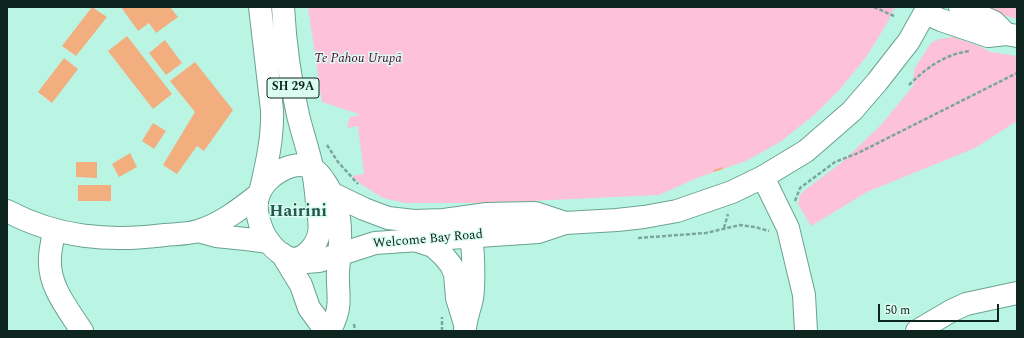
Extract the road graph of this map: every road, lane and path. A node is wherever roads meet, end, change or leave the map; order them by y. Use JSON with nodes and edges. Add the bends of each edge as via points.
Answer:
{"nodes":[{"id":1,"x":260,"y":7,"type":"edge"},
{"id":2,"x":283,"y":7,"type":"edge"},
{"id":3,"x":874,"y":7,"type":"edge"},
{"id":4,"x":960,"y":7,"type":"edge"},
{"id":5,"x":926,"y":10,"type":"edge"},
{"id":6,"x":894,"y":16,"type":"dead end"},
{"id":7,"x":1011,"y":35,"type":"edge"},
{"id":8,"x":974,"y":50,"type":"dead end"},
{"id":9,"x":1017,"y":73,"type":"edge"},
{"id":10,"x":909,"y":85,"type":"dead end"},
{"id":11,"x":326,"y":141,"type":"dead end"},
{"id":12,"x":312,"y":168,"type":"junction"},
{"id":13,"x":764,"y":177,"type":"junction"},
{"id":14,"x":361,"y":188,"type":"dead end"},
{"id":15,"x":260,"y":192,"type":"junction"},
{"id":16,"x":333,"y":194,"type":"junction"},
{"id":17,"x":795,"y":207,"type":"dead end"},
{"id":18,"x":7,"y":211,"type":"edge"},
{"id":19,"x":451,"y":220,"type":"junction"},
{"id":20,"x":565,"y":223,"type":"junction"},
{"id":21,"x":54,"y":230,"type":"junction"},
{"id":22,"x":198,"y":231,"type":"junction"},
{"id":23,"x":774,"y":233,"type":"dead end"},
{"id":24,"x":470,"y":236,"type":"junction"},
{"id":25,"x":636,"y":238,"type":"dead end"},
{"id":26,"x":415,"y":240,"type":"junction"},
{"id":27,"x":281,"y":252,"type":"junction"},
{"id":28,"x":340,"y":255,"type":"junction"},
{"id":29,"x":1017,"y":293,"type":"edge"},
{"id":30,"x":442,"y":310,"type":"dead end"},
{"id":31,"x":354,"y":319,"type":"dead end"},
{"id":32,"x":943,"y":325,"type":"edge"},
{"id":33,"x":465,"y":327,"type":"edge"},
{"id":34,"x":82,"y":331,"type":"edge"},
{"id":35,"x":326,"y":331,"type":"edge"},
{"id":36,"x":330,"y":331,"type":"edge"},
{"id":37,"x":355,"y":331,"type":"edge"},
{"id":38,"x":442,"y":331,"type":"edge"},
{"id":39,"x":806,"y":331,"type":"edge"},
{"id":40,"x":918,"y":331,"type":"edge"}],
"edges":[{"from":1,"to":15,"type":"main road","number":"SH 29A","via":[[272,123]]},
{"from":2,"to":12,"type":"main road","number":"SH 29A","via":[[297,109]]},
{"from":3,"to":6,"type":"path"},
{"from":4,"to":7,"type":"main road","via":[[994,22]]},
{"from":5,"to":7,"type":"main road","via":[[988,36]]},
{"from":5,"to":13,"type":"main road","name":"Welcome Bay Road","via":[[905,47],[852,111],[806,151]]},
{"from":8,"to":10,"type":"path","via":[[940,60]]},
{"from":9,"to":17,"type":"path","via":[[858,153],[835,162],[800,188]]},
{"from":11,"to":14,"type":"path","via":[[338,162]]},
{"from":12,"to":15,"type":"main road","via":[[305,165],[283,169],[270,178]]},
{"from":12,"to":16,"type":"main road","via":[[324,179]]},
{"from":12,"to":27,"type":"main road","number":"SH 29A","via":[[320,222],[318,240],[310,251],[299,258]]},
{"from":13,"to":20,"type":"main road","name":"Welcome Bay Road","via":[[732,192],[676,211],[617,220]]},
{"from":13,"to":39,"type":"main road","via":[[788,228],[804,295]]},
{"from":15,"to":22,"type":"main road","via":[[222,221]]},
{"from":15,"to":27,"type":"main road","number":"SH 29A","via":[[258,216],[263,232]]},
{"from":16,"to":19,"type":"main road","name":"Welcome Bay Road","via":[[388,218],[414,221]]},
{"from":16,"to":28,"type":"main road","via":[[338,206],[341,230]]},
{"from":18,"to":21,"type":"main road"},
{"from":19,"to":20,"type":"main road","name":"Welcome Bay Road","via":[[487,214],[535,213]]},
{"from":19,"to":24,"type":"main road","via":[[464,226]]},
{"from":20,"to":24,"type":"main road","name":"Welcome Bay Road","via":[[538,232]]},
{"from":21,"to":22,"type":"main road","via":[[89,237],[139,238]]},
{"from":21,"to":34,"type":"main road","via":[[50,258],[53,284]]},
{"from":22,"to":27,"type":"main road","name":"Welcome Bay Road","via":[[216,236],[246,238]]},
{"from":23,"to":25,"type":"path","via":[[740,225],[706,233]]},
{"from":24,"to":26,"type":"main road","name":"Welcome Bay Road"},
{"from":24,"to":33,"type":"main road","via":[[473,254],[472,297]]},
{"from":26,"to":28,"type":"main road","name":"Welcome Bay Road","via":[[375,243]]},
{"from":26,"to":33,"type":"main road","via":[[433,246],[451,265]]},
{"from":27,"to":28,"type":"main road","name":"Welcome Bay Road","via":[[313,262]]},
{"from":27,"to":35,"type":"main road","number":"SH 29A","via":[[301,285],[309,308]]},
{"from":28,"to":36,"type":"main road","via":[[338,308]]},
{"from":29,"to":32,"type":"main road","via":[[966,304],[951,311]]},
{"from":30,"to":38,"type":"path"},
{"from":31,"to":37,"type":"path"},
{"from":32,"to":40,"type":"main road"}]}
